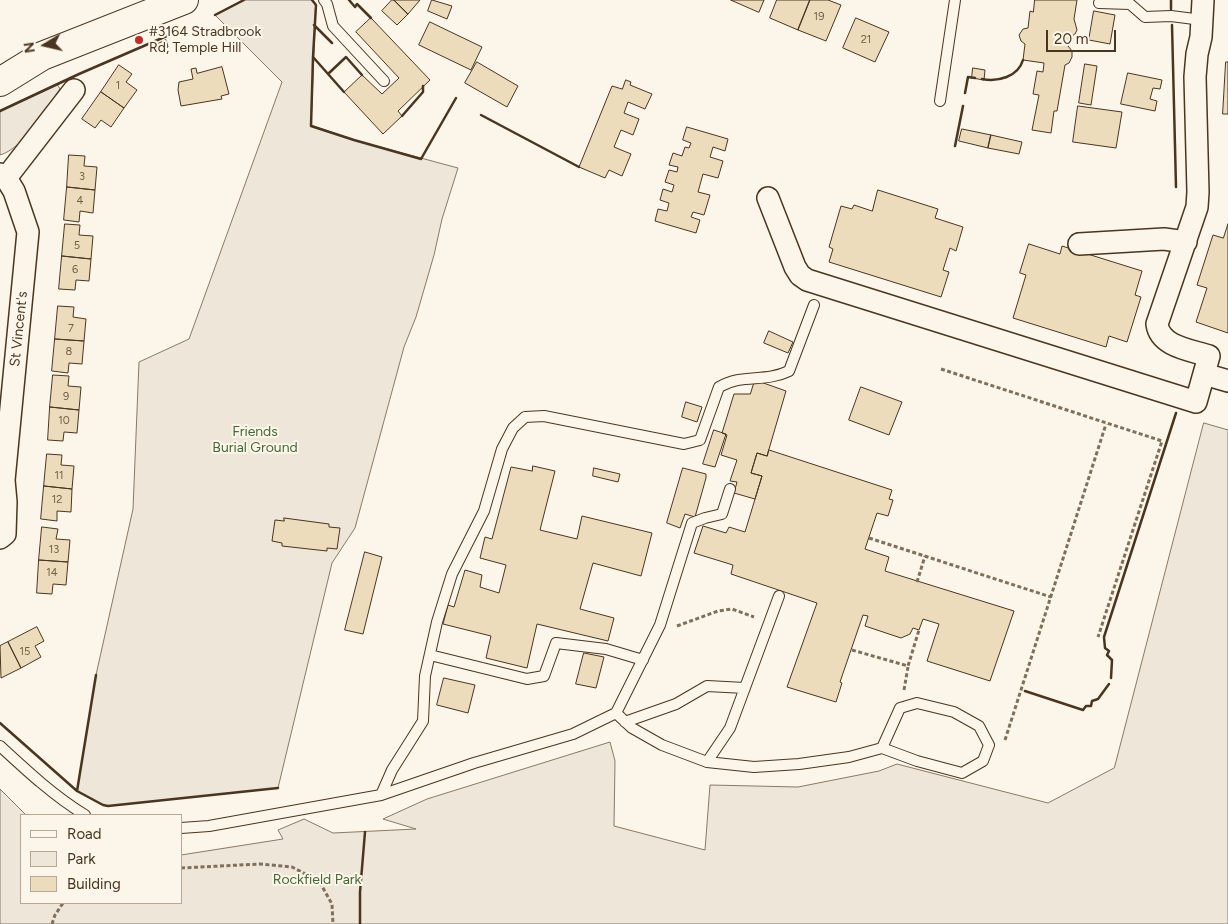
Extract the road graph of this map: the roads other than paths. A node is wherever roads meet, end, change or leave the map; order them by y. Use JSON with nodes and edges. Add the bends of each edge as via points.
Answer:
{"nodes":[{"id":1,"x":184,"y":0,"type":"edge"},
{"id":2,"x":324,"y":0,"type":"edge"},
{"id":3,"x":956,"y":0,"type":"edge"},
{"id":4,"x":1099,"y":3,"type":"dead end"},
{"id":5,"x":141,"y":8,"type":"edge"},
{"id":6,"x":1202,"y":10,"type":"edge"},
{"id":7,"x":42,"y":56,"type":"junction"},
{"id":8,"x":0,"y":61,"type":"edge"},
{"id":9,"x":384,"y":81,"type":"dead end"},
{"id":10,"x":0,"y":82,"type":"edge"},
{"id":11,"x":74,"y":90,"type":"dead end"},
{"id":12,"x":940,"y":101,"type":"dead end"},
{"id":13,"x":3,"y":176,"type":"edge"},
{"id":14,"x":768,"y":198,"type":"dead end"},
{"id":15,"x":1186,"y":242,"type":"junction"},
{"id":16,"x":1079,"y":244,"type":"dead end"},
{"id":17,"x":814,"y":305,"type":"dead end"},
{"id":18,"x":1204,"y":374,"type":"junction"},
{"id":19,"x":1228,"y":381,"type":"edge"},
{"id":20,"x":2,"y":479,"type":"edge"},
{"id":21,"x":730,"y":489,"type":"dead end"},
{"id":22,"x":0,"y":538,"type":"edge"},
{"id":23,"x":779,"y":596,"type":"dead end"},
{"id":24,"x":430,"y":655,"type":"junction"},
{"id":25,"x":643,"y":660,"type":"junction"},
{"id":26,"x":745,"y":688,"type":"junction"},
{"id":27,"x":616,"y":713,"type":"junction"},
{"id":28,"x":626,"y":722,"type":"junction"},
{"id":29,"x":0,"y":746,"type":"edge"},
{"id":30,"x":882,"y":748,"type":"junction"},
{"id":31,"x":707,"y":762,"type":"junction"},
{"id":32,"x":382,"y":795,"type":"junction"},
{"id":33,"x":83,"y":814,"type":"edge"},
{"id":34,"x":182,"y":828,"type":"edge"}],
"edges":[{"from":1,"to":5,"type":"main road"},
{"from":2,"to":9,"type":"lane","via":[[333,26]]},
{"from":3,"to":12,"type":"lane"},
{"from":4,"to":6,"type":"lane","via":[[1130,4],[1145,17]]},
{"from":5,"to":7,"type":"main road"},
{"from":6,"to":15,"type":"street","via":[[1195,77],[1198,199]]},
{"from":7,"to":8,"type":"main road","via":[[14,56]]},
{"from":7,"to":10,"type":"main road"},
{"from":11,"to":13,"type":"street","name":"St Vincent's"},
{"from":13,"to":20,"type":"street","name":"St Vincent's","via":[[14,191],[28,232]]},
{"from":14,"to":18,"type":"street","via":[[794,267],[807,280],[1196,402]]},
{"from":15,"to":16,"type":"street","via":[[1154,239]]},
{"from":15,"to":18,"type":"street","via":[[1157,324],[1163,339],[1209,356]]},
{"from":17,"to":24,"type":"lane","via":[[789,371],[767,378],[731,380],[719,387],[700,440],[684,444],[544,416],[525,417],[513,428],[502,449],[484,511],[452,574]]},
{"from":18,"to":19,"type":"street"},
{"from":20,"to":22,"type":"street","name":"St Vincent's","via":[[6,502],[5,534]]},
{"from":21,"to":25,"type":"lane","via":[[722,514],[692,523],[660,625]]},
{"from":23,"to":26,"type":"lane"},
{"from":24,"to":25,"type":"lane","via":[[528,679],[544,676],[556,644],[606,649]]},
{"from":24,"to":32,"type":"lane","via":[[425,676],[423,721],[392,770]]},
{"from":25,"to":27,"type":"lane"},
{"from":26,"to":28,"type":"lane","via":[[707,686],[676,704]]},
{"from":26,"to":31,"type":"lane","via":[[730,728]]},
{"from":27,"to":28,"type":"lane"},
{"from":27,"to":32,"type":"lane","via":[[573,734]]},
{"from":28,"to":31,"type":"lane","via":[[662,746]]},
{"from":29,"to":33,"type":"lane","via":[[30,774]]},
{"from":30,"to":30,"type":"lane","via":[[900,708],[917,703],[954,712],[979,726],[990,745],[983,761],[962,773]]},
{"from":30,"to":31,"type":"lane","via":[[849,757],[799,764],[754,767]]},
{"from":32,"to":34,"type":"lane"}]}
